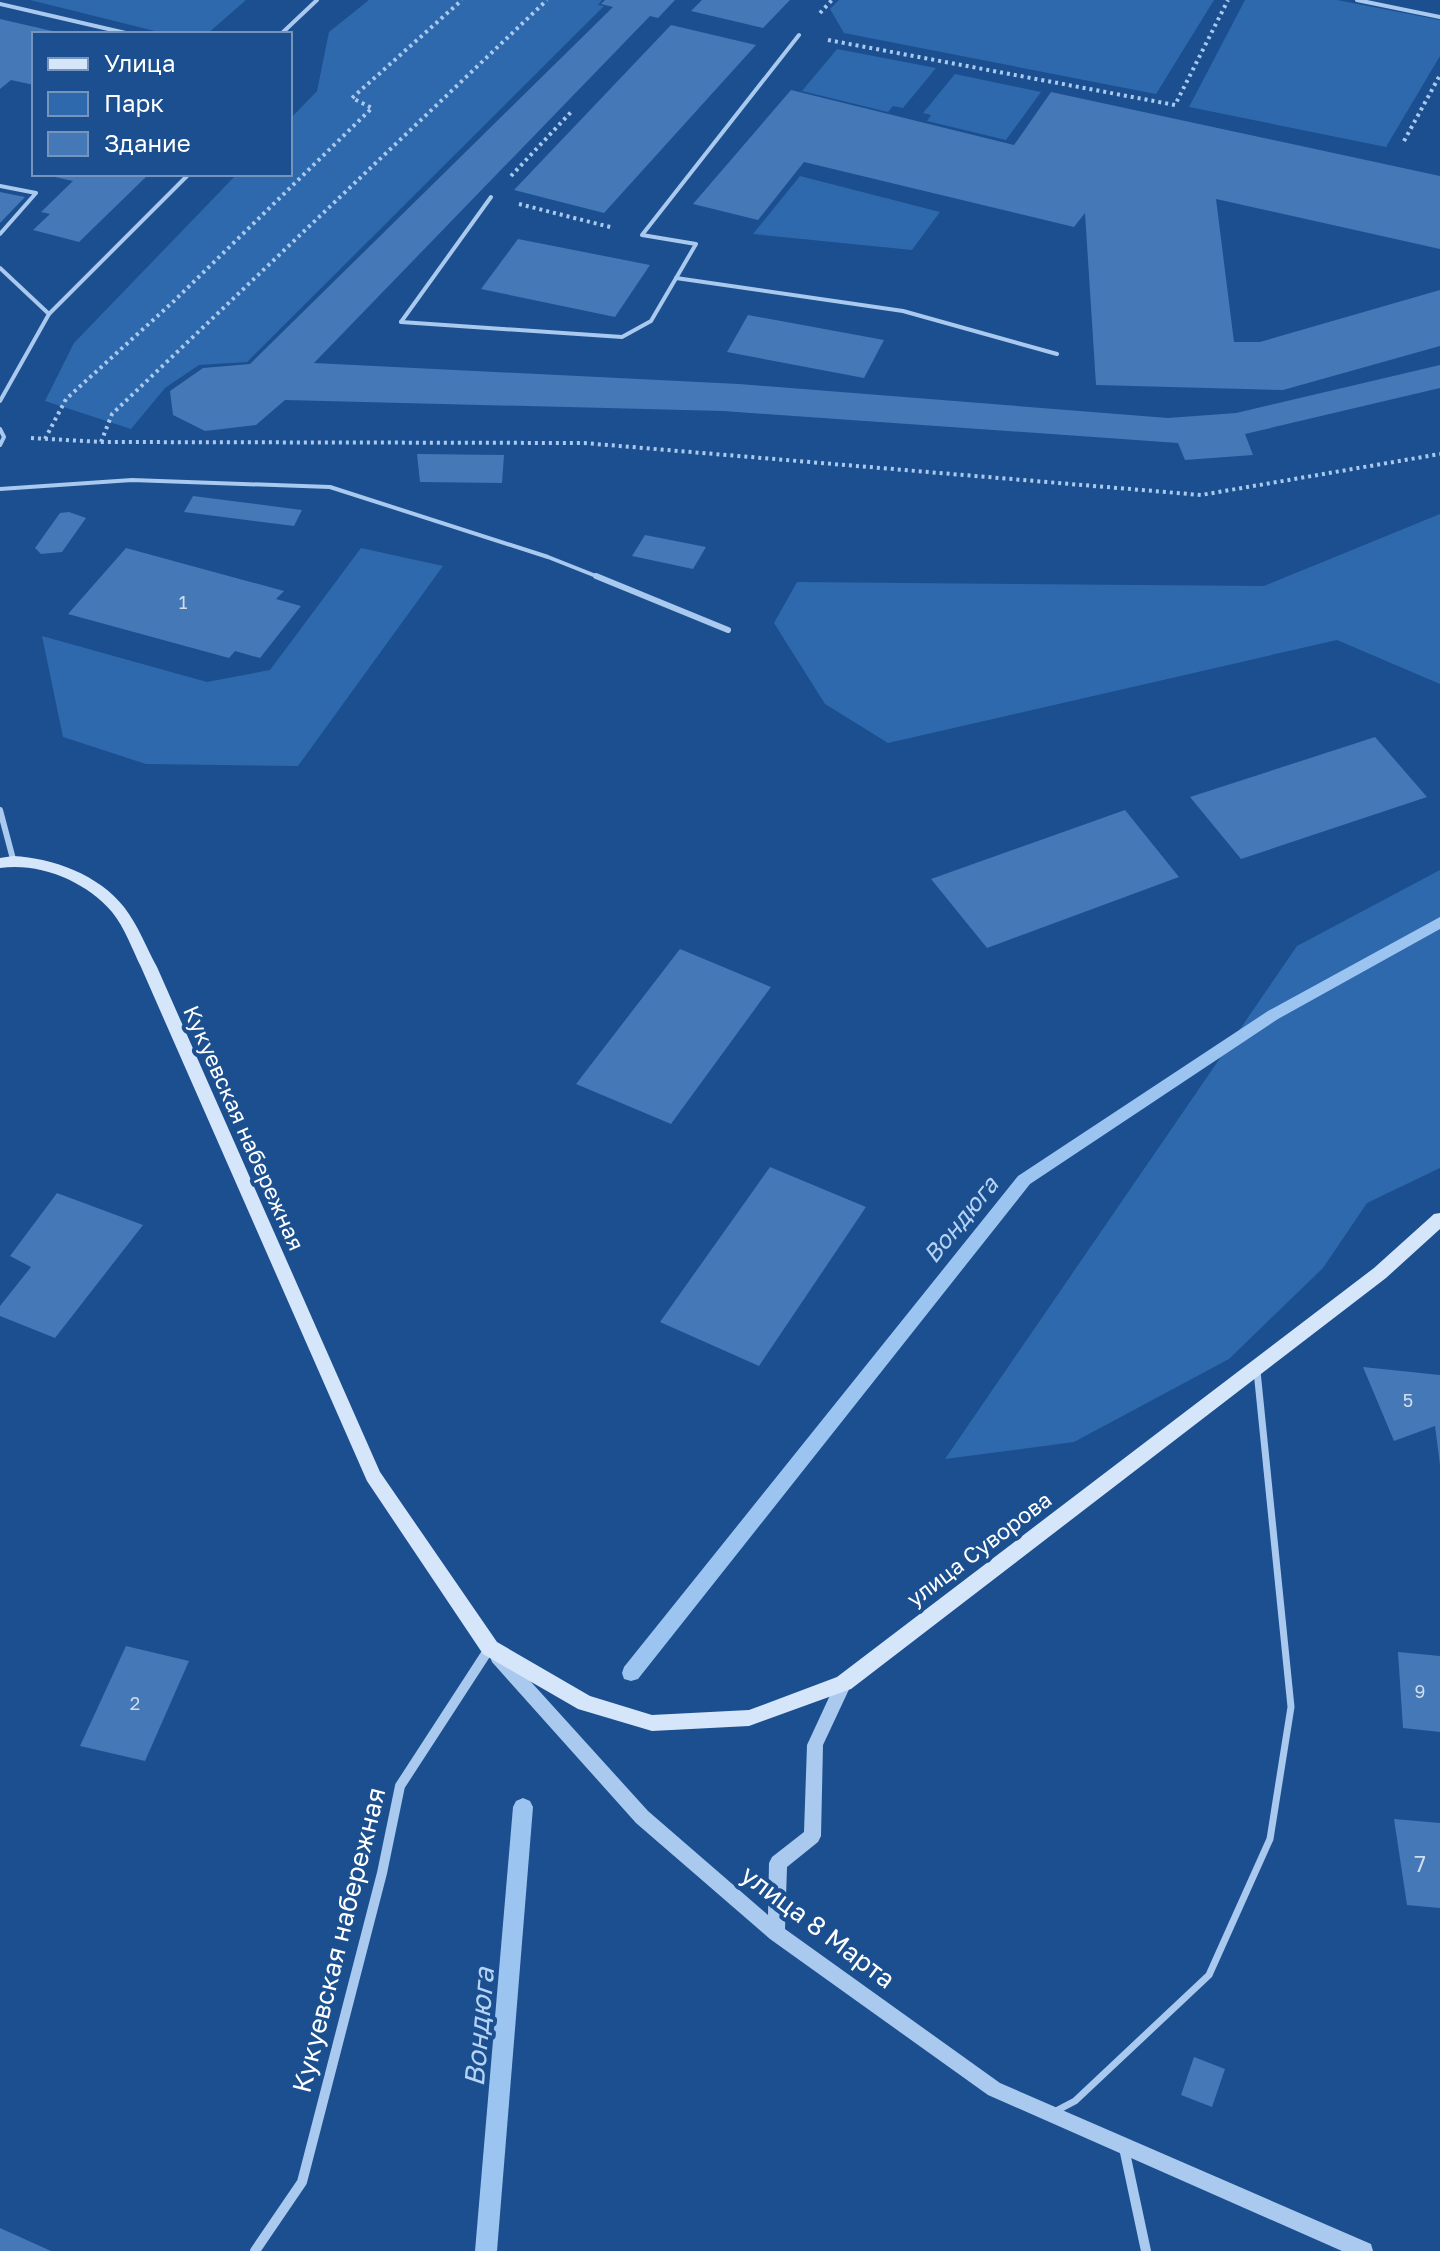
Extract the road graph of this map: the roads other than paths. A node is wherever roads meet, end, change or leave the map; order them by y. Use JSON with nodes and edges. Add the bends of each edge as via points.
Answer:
{"nodes":[{"id":1,"x":317,"y":0,"type":"edge"},
{"id":2,"x":1357,"y":0,"type":"edge"},
{"id":3,"x":0,"y":4,"type":"edge"},
{"id":4,"x":1440,"y":17,"type":"edge"},
{"id":5,"x":121,"y":32,"type":"edge"},
{"id":6,"x":283,"y":32,"type":"edge"},
{"id":7,"x":799,"y":35,"type":"road end"},
{"id":8,"x":187,"y":176,"type":"edge"},
{"id":9,"x":0,"y":186,"type":"edge"},
{"id":10,"x":491,"y":197,"type":"road end"},
{"id":11,"x":0,"y":234,"type":"edge"},
{"id":12,"x":0,"y":268,"type":"edge"},
{"id":13,"x":676,"y":278,"type":"junction"},
{"id":14,"x":49,"y":314,"type":"junction"},
{"id":15,"x":1057,"y":354,"type":"dead end"},
{"id":16,"x":0,"y":401,"type":"edge"},
{"id":17,"x":0,"y":429,"type":"edge"},
{"id":18,"x":0,"y":445,"type":"edge"},
{"id":19,"x":0,"y":489,"type":"edge"},
{"id":20,"x":728,"y":630,"type":"dead end"},
{"id":21,"x":0,"y":810,"type":"edge"},
{"id":22,"x":7,"y":861,"type":"edge"},
{"id":23,"x":1440,"y":1219,"type":"edge"},
{"id":24,"x":1257,"y":1367,"type":"junction"},
{"id":25,"x":373,"y":1476,"type":"joint"},
{"id":26,"x":490,"y":1648,"type":"junction"},
{"id":27,"x":844,"y":1683,"type":"junction"},
{"id":28,"x":776,"y":1933,"type":"junction"},
{"id":29,"x":1049,"y":2115,"type":"junction"},
{"id":30,"x":1124,"y":2148,"type":"junction"},
{"id":31,"x":255,"y":2251,"type":"edge"},
{"id":32,"x":1146,"y":2251,"type":"edge"},
{"id":33,"x":1364,"y":2251,"type":"edge"}],
"edges":[{"from":1,"to":6,"type":"lane"},
{"from":2,"to":4,"type":"lane"},
{"from":3,"to":5,"type":"lane"},
{"from":7,"to":13,"type":"lane","via":[[642,235],[696,244]]},
{"from":8,"to":14,"type":"lane"},
{"from":9,"to":11,"type":"lane","via":[[36,193]]},
{"from":10,"to":13,"type":"lane","via":[[401,322],[622,337],[651,321]]},
{"from":12,"to":14,"type":"lane"},
{"from":13,"to":15,"type":"lane","via":[[903,311]]},
{"from":14,"to":16,"type":"lane"},
{"from":17,"to":18,"type":"lane"},
{"from":19,"to":20,"type":"lane","via":[[132,480],[330,487],[548,557]]},
{"from":21,"to":22,"type":"lane"},
{"from":22,"to":25,"type":"main road","name":"Кукуевская набережная","via":[[56,870],[112,903],[149,967]]},
{"from":23,"to":24,"type":"main road","name":"улица Суворова","via":[[1380,1273]]},
{"from":24,"to":27,"type":"main road","name":"улица Суворова"},
{"from":24,"to":29,"type":"lane","via":[[1291,1707],[1270,1839],[1209,1975],[1075,2101]]},
{"from":25,"to":26,"type":"main road","name":"улица 8 Марта"},
{"from":26,"to":27,"type":"main road","name":"улица Суворова","via":[[585,1703],[652,1723],[749,1718]]},
{"from":26,"to":28,"type":"street","name":"улица 8 Марта","via":[[642,1817]]},
{"from":26,"to":31,"type":"street","name":"Кукуевская набережная","via":[[400,1786],[302,2182]]},
{"from":27,"to":28,"type":"street","via":[[815,1745],[812,1836],[778,1863]]},
{"from":28,"to":29,"type":"street","name":"улица 8 Марта","via":[[994,2089]]},
{"from":29,"to":30,"type":"street","name":"улица 8 Марта"},
{"from":30,"to":32,"type":"street"},
{"from":30,"to":33,"type":"street","name":"улица 8 Марта"}]}
